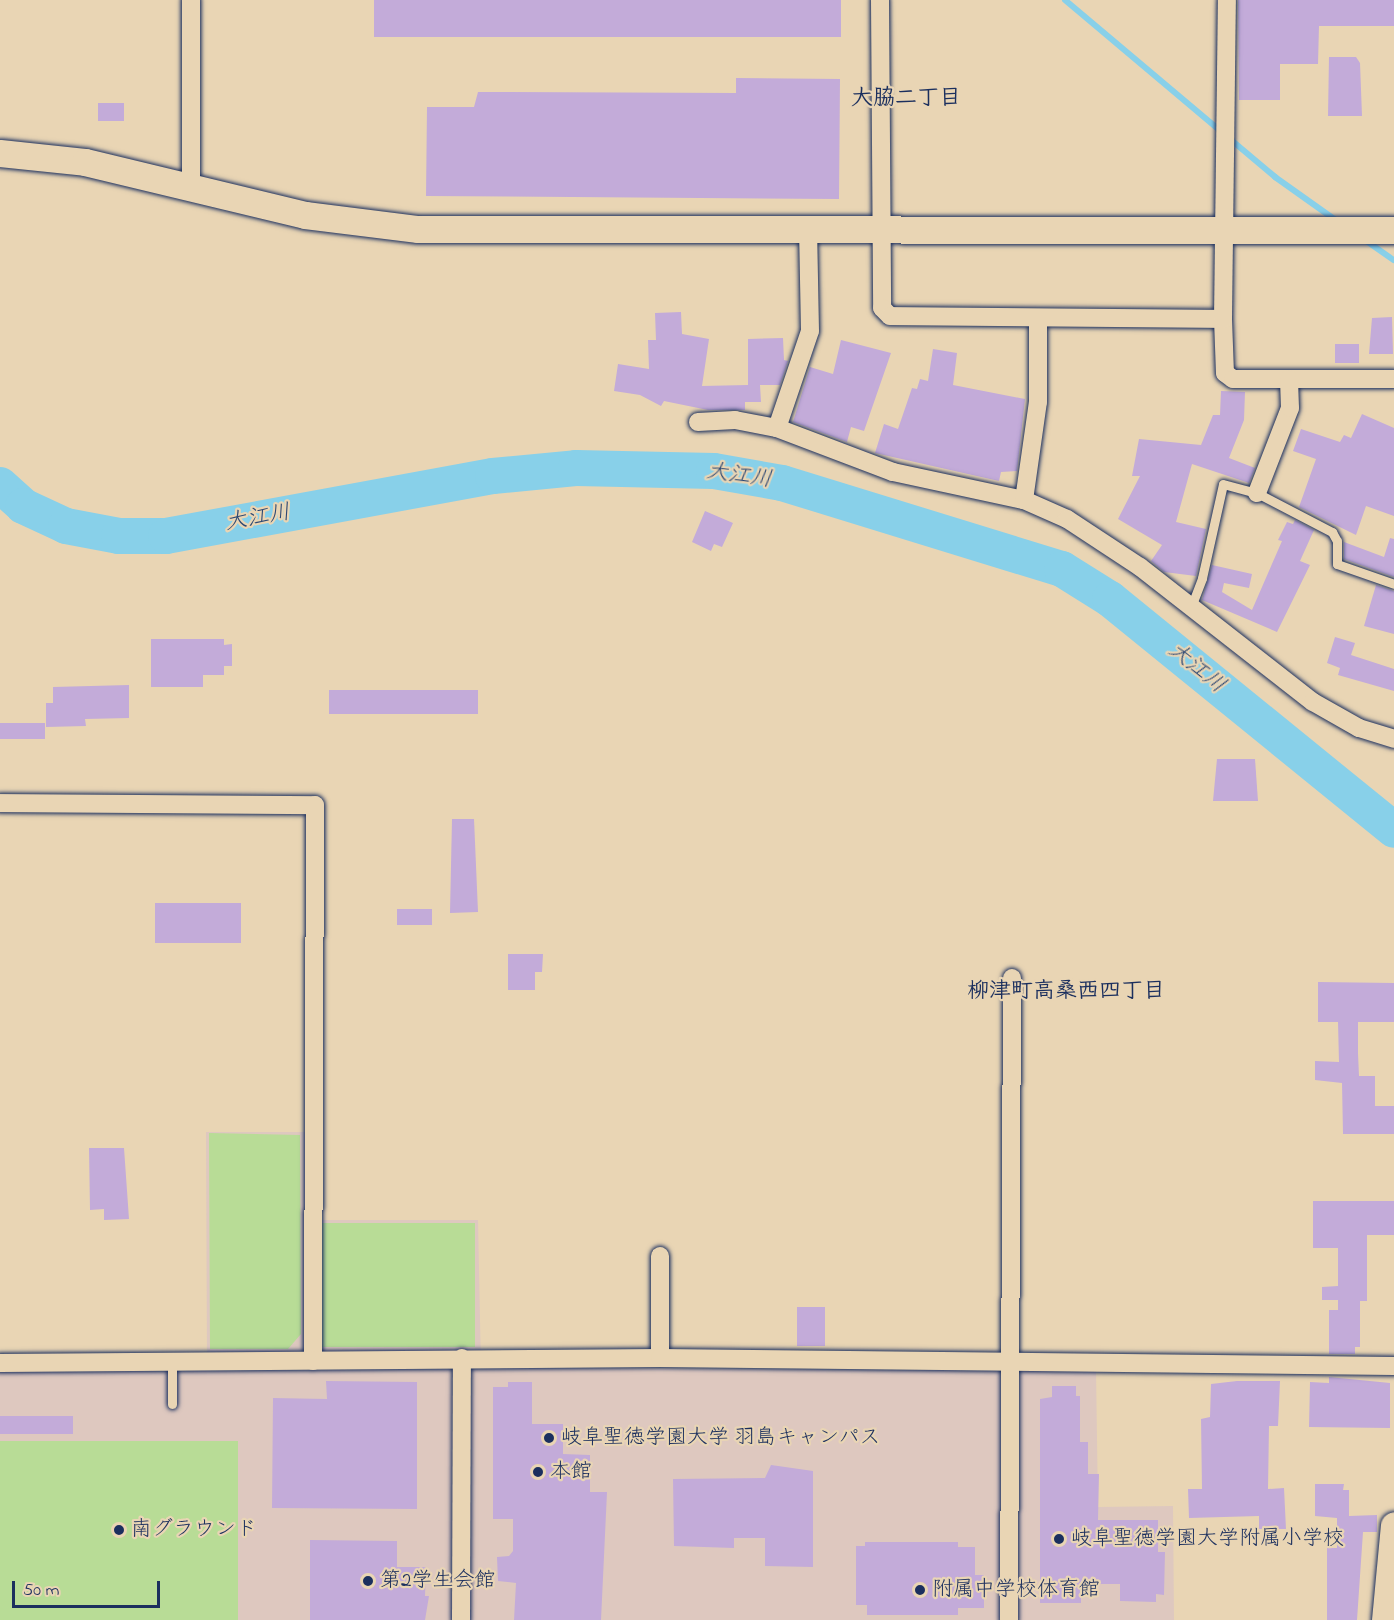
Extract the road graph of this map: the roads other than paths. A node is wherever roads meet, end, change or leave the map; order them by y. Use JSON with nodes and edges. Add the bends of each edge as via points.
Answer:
{"nodes":[{"id":1,"x":191,"y":0,"type":"edge"},
{"id":2,"x":880,"y":0,"type":"edge"},
{"id":3,"x":1227,"y":0,"type":"edge"},
{"id":4,"x":0,"y":153,"type":"edge"},
{"id":5,"x":191,"y":185,"type":"junction"},
{"id":6,"x":881,"y":230,"type":"junction"},
{"id":7,"x":1227,"y":230,"type":"junction"},
{"id":8,"x":1394,"y":230,"type":"edge"},
{"id":9,"x":808,"y":231,"type":"junction"},
{"id":10,"x":1038,"y":319,"type":"junction"},
{"id":11,"x":1223,"y":319,"type":"junction"},
{"id":12,"x":1289,"y":379,"type":"junction"},
{"id":13,"x":1394,"y":379,"type":"edge"},
{"id":14,"x":698,"y":422,"type":"dead end"},
{"id":15,"x":777,"y":428,"type":"junction"},
{"id":16,"x":1257,"y":493,"type":"junction"},
{"id":17,"x":1024,"y":500,"type":"junction"},
{"id":18,"x":1394,"y":584,"type":"edge"},
{"id":19,"x":1191,"y":607,"type":"junction"},
{"id":20,"x":1394,"y":739,"type":"edge"},
{"id":21,"x":0,"y":803,"type":"edge"},
{"id":22,"x":1012,"y":978,"type":"dead end"},
{"id":23,"x":660,"y":1256,"type":"dead end"},
{"id":24,"x":462,"y":1358,"type":"junction"},
{"id":25,"x":660,"y":1358,"type":"junction"},
{"id":26,"x":313,"y":1361,"type":"junction"},
{"id":27,"x":1009,"y":1362,"type":"junction"},
{"id":28,"x":0,"y":1363,"type":"edge"},
{"id":29,"x":172,"y":1363,"type":"junction"},
{"id":30,"x":1394,"y":1366,"type":"edge"},
{"id":31,"x":172,"y":1404,"type":"dead end"},
{"id":32,"x":1394,"y":1525,"type":"edge"},
{"id":33,"x":460,"y":1620,"type":"edge"},
{"id":34,"x":1009,"y":1620,"type":"edge"},
{"id":35,"x":1385,"y":1620,"type":"edge"}],
"edges":[{"from":1,"to":5,"type":"street"},
{"from":2,"to":6,"type":"street"},
{"from":3,"to":7,"type":"street"},
{"from":4,"to":5,"type":"street","via":[[58,157]]},
{"from":5,"to":9,"type":"street","via":[[305,215],[418,229]]},
{"from":6,"to":7,"type":"street"},
{"from":6,"to":9,"type":"street"},
{"from":6,"to":10,"type":"street","via":[[882,308],[890,316]]},
{"from":7,"to":8,"type":"street"},
{"from":7,"to":11,"type":"street"},
{"from":9,"to":15,"type":"street","via":[[810,331]]},
{"from":10,"to":11,"type":"street"},
{"from":10,"to":17,"type":"street","via":[[1038,402]]},
{"from":11,"to":12,"type":"street","via":[[1225,373],[1233,379]]},
{"from":12,"to":13,"type":"street"},
{"from":12,"to":16,"type":"street","via":[[1290,408]]},
{"from":14,"to":15,"type":"street","via":[[735,420]]},
{"from":15,"to":17,"type":"street","via":[[893,472]]},
{"from":16,"to":18,"type":"lane","via":[[1336,536],[1337,564]]},
{"from":16,"to":19,"type":"lane","via":[[1223,484],[1202,578]]},
{"from":17,"to":19,"type":"street","via":[[1093,535]]},
{"from":19,"to":20,"type":"street","via":[[1313,702],[1359,728]]},
{"from":21,"to":26,"type":"street","via":[[315,805]]},
{"from":22,"to":27,"type":"street"},
{"from":23,"to":25,"type":"street"},
{"from":24,"to":25,"type":"street"},
{"from":24,"to":26,"type":"street"},
{"from":24,"to":33,"type":"street"},
{"from":25,"to":27,"type":"street"},
{"from":26,"to":29,"type":"street"},
{"from":27,"to":30,"type":"street"},
{"from":27,"to":34,"type":"street"},
{"from":28,"to":29,"type":"street"},
{"from":29,"to":31,"type":"lane"},
{"from":32,"to":35,"type":"street"}]}
